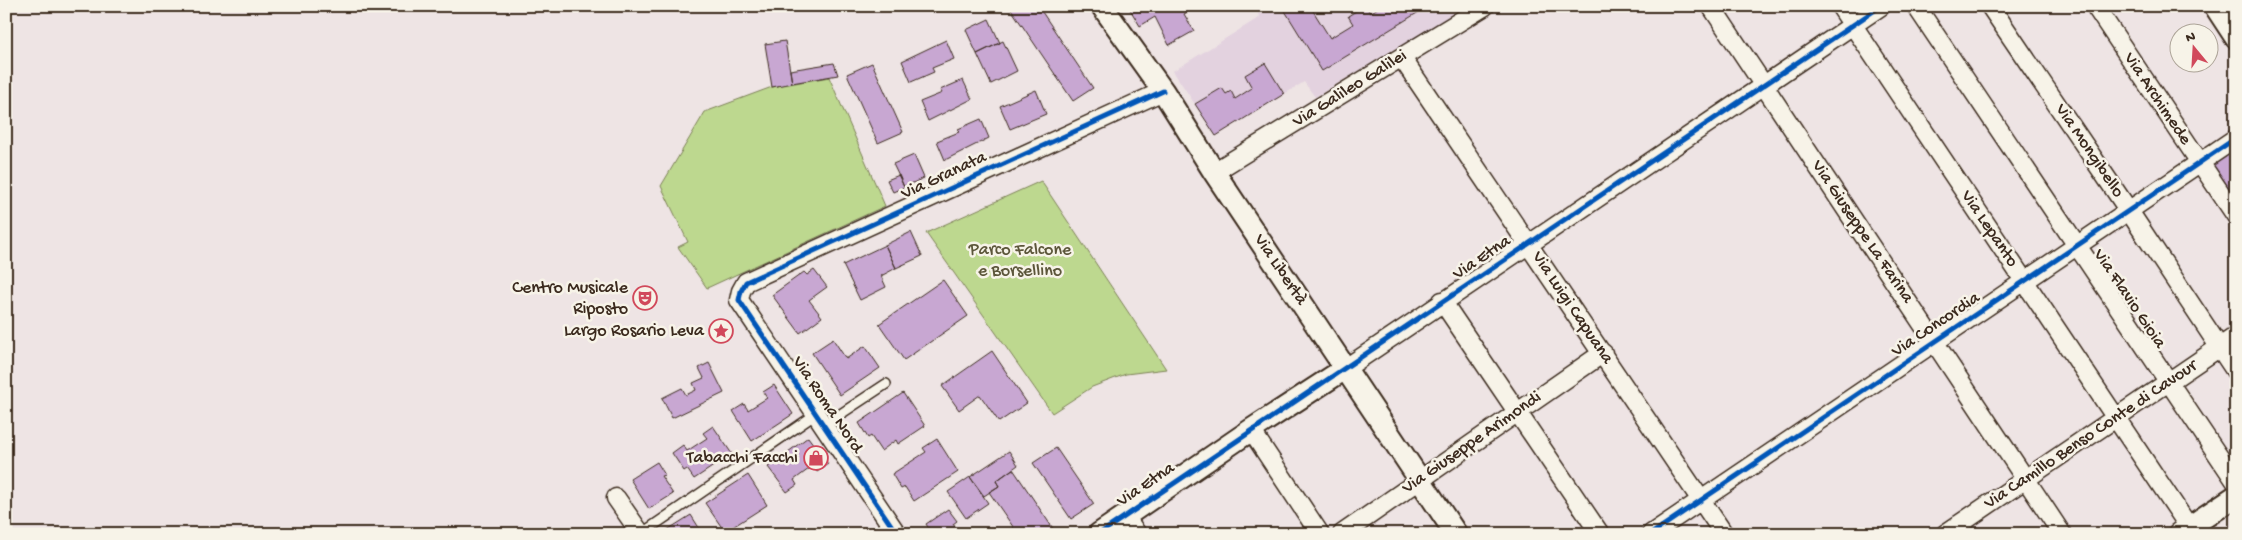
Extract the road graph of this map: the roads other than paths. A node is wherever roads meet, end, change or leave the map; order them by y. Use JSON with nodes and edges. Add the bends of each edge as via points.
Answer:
{"nodes":[{"id":1,"x":1102,"y":6,"type":"edge"},
{"id":2,"x":1485,"y":6,"type":"edge"},
{"id":3,"x":1712,"y":6,"type":"edge"},
{"id":4,"x":1840,"y":6,"type":"edge"},
{"id":5,"x":1881,"y":6,"type":"edge"},
{"id":6,"x":1916,"y":6,"type":"edge"},
{"id":7,"x":1990,"y":6,"type":"edge"},
{"id":8,"x":2095,"y":6,"type":"edge"},
{"id":9,"x":2215,"y":6,"type":"edge"},
{"id":10,"x":1853,"y":25,"type":"junction"},
{"id":11,"x":2236,"y":38,"type":"edge"},
{"id":12,"x":1402,"y":58,"type":"junction"},
{"id":13,"x":1764,"y":85,"type":"junction"},
{"id":14,"x":1163,"y":91,"type":"junction"},
{"id":15,"x":2236,"y":138,"type":"edge"},
{"id":16,"x":2200,"y":163,"type":"junction"},
{"id":17,"x":1214,"y":172,"type":"junction"},
{"id":18,"x":2129,"y":211,"type":"junction"},
{"id":19,"x":2236,"y":216,"type":"edge"},
{"id":20,"x":1528,"y":244,"type":"junction"},
{"id":21,"x":2077,"y":246,"type":"junction"},
{"id":22,"x":2024,"y":281,"type":"junction"},
{"id":23,"x":740,"y":291,"type":"joint"},
{"id":24,"x":1442,"y":301,"type":"junction"},
{"id":25,"x":2236,"y":336,"type":"edge"},
{"id":26,"x":1936,"y":342,"type":"junction"},
{"id":27,"x":2219,"y":347,"type":"junction"},
{"id":28,"x":1603,"y":353,"type":"junction"},
{"id":29,"x":1346,"y":368,"type":"junction"},
{"id":30,"x":2236,"y":372,"type":"edge"},
{"id":31,"x":2168,"y":382,"type":"junction"},
{"id":32,"x":886,"y":384,"type":"dead end"},
{"id":33,"x":1517,"y":412,"type":"junction"},
{"id":34,"x":2116,"y":418,"type":"junction"},
{"id":35,"x":820,"y":420,"type":"junction"},
{"id":36,"x":1251,"y":430,"type":"junction"},
{"id":37,"x":1420,"y":479,"type":"junction"},
{"id":38,"x":2026,"y":480,"type":"junction"},
{"id":39,"x":2236,"y":482,"type":"edge"},
{"id":40,"x":2236,"y":496,"type":"edge"},
{"id":41,"x":616,"y":498,"type":"dead end"},
{"id":42,"x":1702,"y":500,"type":"junction"},
{"id":43,"x":1125,"y":516,"type":"junction"},
{"id":44,"x":2184,"y":530,"type":"edge"},
{"id":45,"x":641,"y":534,"type":"edge"},
{"id":46,"x":897,"y":534,"type":"edge"},
{"id":47,"x":1099,"y":534,"type":"edge"},
{"id":48,"x":1137,"y":534,"type":"edge"},
{"id":49,"x":1320,"y":534,"type":"edge"},
{"id":50,"x":1342,"y":534,"type":"edge"},
{"id":51,"x":1456,"y":534,"type":"edge"},
{"id":52,"x":1600,"y":534,"type":"edge"},
{"id":53,"x":1651,"y":534,"type":"edge"},
{"id":54,"x":1724,"y":534,"type":"edge"},
{"id":55,"x":1945,"y":534,"type":"edge"},
{"id":56,"x":2062,"y":534,"type":"edge"}],
"edges":[{"from":1,"to":14,"type":"street","name":"Via Libertà"},
{"from":2,"to":12,"type":"street","name":"Via Galileo Galilei"},
{"from":3,"to":13,"type":"street","name":"Via Giuseppe La Farina"},
{"from":4,"to":10,"type":"street","name":"Via Lepanto"},
{"from":5,"to":10,"type":"street","name":"Via Etna"},
{"from":6,"to":21,"type":"street","name":"Via Flavio Gioia"},
{"from":7,"to":18,"type":"street","name":"Via Mongibello"},
{"from":8,"to":16,"type":"street","name":"Via Archimede"},
{"from":9,"to":11,"type":"street"},
{"from":10,"to":13,"type":"street","name":"Via Etna"},
{"from":10,"to":22,"type":"street","name":"Via Lepanto"},
{"from":12,"to":17,"type":"street","name":"Via Galileo Galilei"},
{"from":12,"to":20,"type":"street","name":"Via Luigi Capuana"},
{"from":13,"to":20,"type":"street","name":"Via Etna"},
{"from":13,"to":26,"type":"street","name":"Via Giuseppe La Farina"},
{"from":14,"to":17,"type":"street","name":"Via Libertà"},
{"from":14,"to":23,"type":"street","name":"Via Granata","via":[[746,282]]},
{"from":15,"to":16,"type":"street","name":"Via Concordia"},
{"from":16,"to":18,"type":"street","name":"Via Concordia"},
{"from":16,"to":19,"type":"street","name":"Via Archimede"},
{"from":17,"to":29,"type":"street","name":"Via Libertà"},
{"from":18,"to":21,"type":"street","name":"Via Concordia"},
{"from":18,"to":27,"type":"street","name":"Via Mongibello"},
{"from":20,"to":24,"type":"street","name":"Via Etna"},
{"from":20,"to":28,"type":"street","name":"Via Luigi Capuana"},
{"from":21,"to":22,"type":"street","name":"Via Concordia"},
{"from":21,"to":31,"type":"street","name":"Via Flavio Gioia"},
{"from":22,"to":26,"type":"street","name":"Via Concordia"},
{"from":22,"to":34,"type":"street","name":"Via Lepanto"},
{"from":23,"to":35,"type":"street","name":"Via Roma Nord","via":[[739,300]]},
{"from":24,"to":29,"type":"street","name":"Via Etna"},
{"from":24,"to":33,"type":"street"},
{"from":25,"to":27,"type":"street","name":"Via Camillo Benso Conte di Cavour"},
{"from":26,"to":38,"type":"street","name":"Via Giuseppe La Farina"},
{"from":26,"to":42,"type":"street","name":"Via Concordia"},
{"from":27,"to":30,"type":"street","name":"Via Mongibello"},
{"from":27,"to":31,"type":"street","name":"Via Camillo Benso Conte di Cavour"},
{"from":28,"to":33,"type":"street","name":"Via Giuseppe Arimondi"},
{"from":28,"to":42,"type":"street","name":"Via Luigi Capuana"},
{"from":29,"to":36,"type":"street","name":"Via Etna"},
{"from":29,"to":37,"type":"street","name":"Via Libertà"},
{"from":31,"to":34,"type":"street","name":"Via Camillo Benso Conte di Cavour"},
{"from":31,"to":39,"type":"street","name":"Via Flavio Gioia"},
{"from":32,"to":35,"type":"lane"},
{"from":33,"to":37,"type":"street","name":"Via Giuseppe Arimondi"},
{"from":33,"to":52,"type":"street"},
{"from":34,"to":38,"type":"street","name":"Via Camillo Benso Conte di Cavour"},
{"from":34,"to":44,"type":"street","name":"Via Lepanto"},
{"from":35,"to":45,"type":"lane"},
{"from":35,"to":46,"type":"street","name":"Via Roma Nord"},
{"from":36,"to":43,"type":"street","name":"Via Etna"},
{"from":36,"to":49,"type":"street"},
{"from":37,"to":50,"type":"street","name":"Via Giuseppe Arimondi"},
{"from":37,"to":51,"type":"street","name":"Via Libertà"},
{"from":38,"to":55,"type":"street","name":"Via Camillo Benso Conte di Cavour"},
{"from":38,"to":56,"type":"street","name":"Via Giuseppe La Farina"},
{"from":40,"to":44,"type":"street"},
{"from":41,"to":45,"type":"street"},
{"from":42,"to":53,"type":"street","name":"Via Concordia"},
{"from":42,"to":54,"type":"street","name":"Via Luigi Capuana"},
{"from":43,"to":47,"type":"street","name":"Via Etna"},
{"from":43,"to":48,"type":"street"}]}
